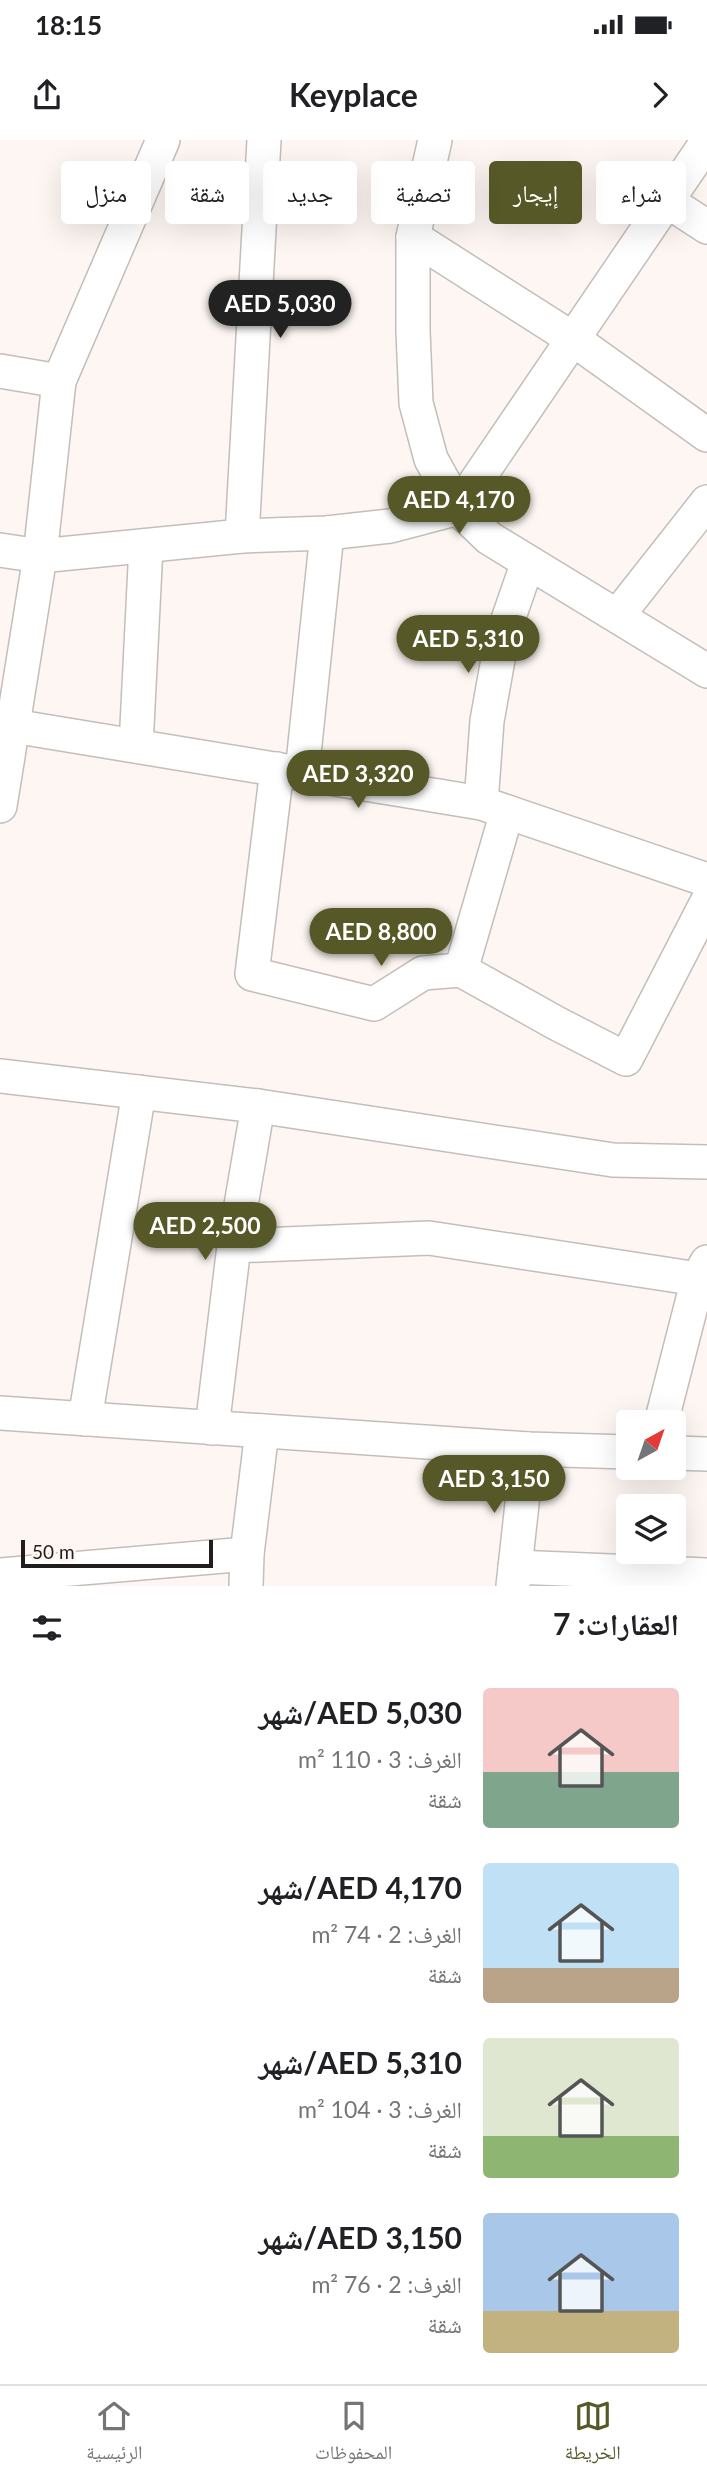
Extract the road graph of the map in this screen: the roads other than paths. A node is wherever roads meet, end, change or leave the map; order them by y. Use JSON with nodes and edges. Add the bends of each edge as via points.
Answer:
{"nodes":[{"id":1,"x":163,"y":140,"type":"edge"},
{"id":2,"x":264,"y":140,"type":"edge"},
{"id":3,"x":435,"y":140,"type":"edge"},
{"id":4,"x":707,"y":142,"type":"edge"},
{"id":5,"x":686,"y":173,"type":"edge"},
{"id":6,"x":686,"y":213,"type":"edge"},
{"id":7,"x":651,"y":224,"type":"edge"},
{"id":8,"x":707,"y":227,"type":"edge"},
{"id":9,"x":413,"y":237,"type":"junction"},
{"id":10,"x":573,"y":340,"type":"junction"},
{"id":11,"x":0,"y":371,"type":"edge"},
{"id":12,"x":59,"y":381,"type":"junction"},
{"id":13,"x":707,"y":435,"type":"edge"},
{"id":14,"x":707,"y":502,"type":"edge"},
{"id":15,"x":458,"y":508,"type":"junction"},
{"id":16,"x":327,"y":533,"type":"junction"},
{"id":17,"x":242,"y":536,"type":"junction"},
{"id":18,"x":146,"y":546,"type":"junction"},
{"id":19,"x":0,"y":550,"type":"edge"},
{"id":20,"x":40,"y":556,"type":"junction"},
{"id":21,"x":528,"y":562,"type":"junction"},
{"id":22,"x":618,"y":615,"type":"junction"},
{"id":23,"x":707,"y":671,"type":"edge"},
{"id":24,"x":13,"y":726,"type":"junction"},
{"id":25,"x":136,"y":746,"type":"junction"},
{"id":26,"x":290,"y":771,"type":"junction"},
{"id":27,"x":0,"y":806,"type":"edge"},
{"id":28,"x":494,"y":807,"type":"junction"},
{"id":29,"x":707,"y":880,"type":"edge"},
{"id":30,"x":707,"y":902,"type":"edge"},
{"id":31,"x":461,"y":970,"type":"junction"},
{"id":32,"x":0,"y":1076,"type":"edge"},
{"id":33,"x":139,"y":1092,"type":"junction"},
{"id":34,"x":258,"y":1106,"type":"junction"},
{"id":35,"x":707,"y":1162,"type":"edge"},
{"id":36,"x":234,"y":1246,"type":"junction"},
{"id":37,"x":702,"y":1271,"type":"edge"},
{"id":38,"x":665,"y":1410,"type":"edge"},
{"id":39,"x":0,"y":1413,"type":"edge"},
{"id":40,"x":85,"y":1419,"type":"junction"},
{"id":41,"x":212,"y":1428,"type":"junction"},
{"id":42,"x":262,"y":1431,"type":"junction"},
{"id":43,"x":528,"y":1449,"type":"junction"},
{"id":44,"x":616,"y":1452,"type":"edge"},
{"id":45,"x":686,"y":1453,"type":"edge"},
{"id":46,"x":707,"y":1454,"type":"edge"},
{"id":47,"x":247,"y":1553,"type":"junction"},
{"id":48,"x":0,"y":1575,"type":"edge"},
{"id":49,"x":707,"y":1575,"type":"edge"},
{"id":50,"x":514,"y":1576,"type":"edge"},
{"id":51,"x":246,"y":1586,"type":"edge"}],
"edges":[{"from":1,"to":12,"type":"street"},
{"from":2,"to":17,"type":"street"},
{"from":3,"to":9,"type":"street"},
{"from":4,"to":5,"type":"street"},
{"from":6,"to":8,"type":"street"},
{"from":7,"to":10,"type":"street"},
{"from":9,"to":10,"type":"street"},
{"from":9,"to":15,"type":"street","via":[[416,403],[431,459]]},
{"from":10,"to":13,"type":"street"},
{"from":10,"to":15,"type":"street"},
{"from":11,"to":12,"type":"street"},
{"from":12,"to":20,"type":"street"},
{"from":14,"to":22,"type":"street"},
{"from":15,"to":16,"type":"street","via":[[390,526]]},
{"from":15,"to":21,"type":"street","via":[[489,538]]},
{"from":16,"to":17,"type":"street"},
{"from":16,"to":26,"type":"street"},
{"from":17,"to":18,"type":"street"},
{"from":18,"to":20,"type":"street"},
{"from":18,"to":25,"type":"street"},
{"from":19,"to":20,"type":"street"},
{"from":20,"to":24,"type":"street"},
{"from":21,"to":22,"type":"street"},
{"from":21,"to":28,"type":"street","via":[[502,637],[487,721]]},
{"from":22,"to":23,"type":"street"},
{"from":24,"to":25,"type":"street"},
{"from":24,"to":27,"type":"street"},
{"from":25,"to":26,"type":"street"},
{"from":26,"to":28,"type":"street"},
{"from":26,"to":31,"type":"street","via":[[252,974],[374,1004],[423,972]]},
{"from":28,"to":29,"type":"street"},
{"from":28,"to":31,"type":"street"},
{"from":30,"to":31,"type":"street","via":[[626,1059]]},
{"from":32,"to":33,"type":"street"},
{"from":33,"to":34,"type":"street"},
{"from":33,"to":40,"type":"street"},
{"from":34,"to":35,"type":"street","via":[[613,1160]]},
{"from":34,"to":36,"type":"street"},
{"from":36,"to":37,"type":"street","via":[[429,1238]]},
{"from":36,"to":41,"type":"street"},
{"from":37,"to":38,"type":"street"},
{"from":39,"to":40,"type":"street"},
{"from":40,"to":41,"type":"street"},
{"from":41,"to":42,"type":"street"},
{"from":42,"to":43,"type":"street"},
{"from":42,"to":47,"type":"street"},
{"from":43,"to":44,"type":"street"},
{"from":43,"to":50,"type":"street"},
{"from":45,"to":46,"type":"street"},
{"from":47,"to":48,"type":"street"},
{"from":47,"to":51,"type":"street"},
{"from":49,"to":50,"type":"street"}]}
